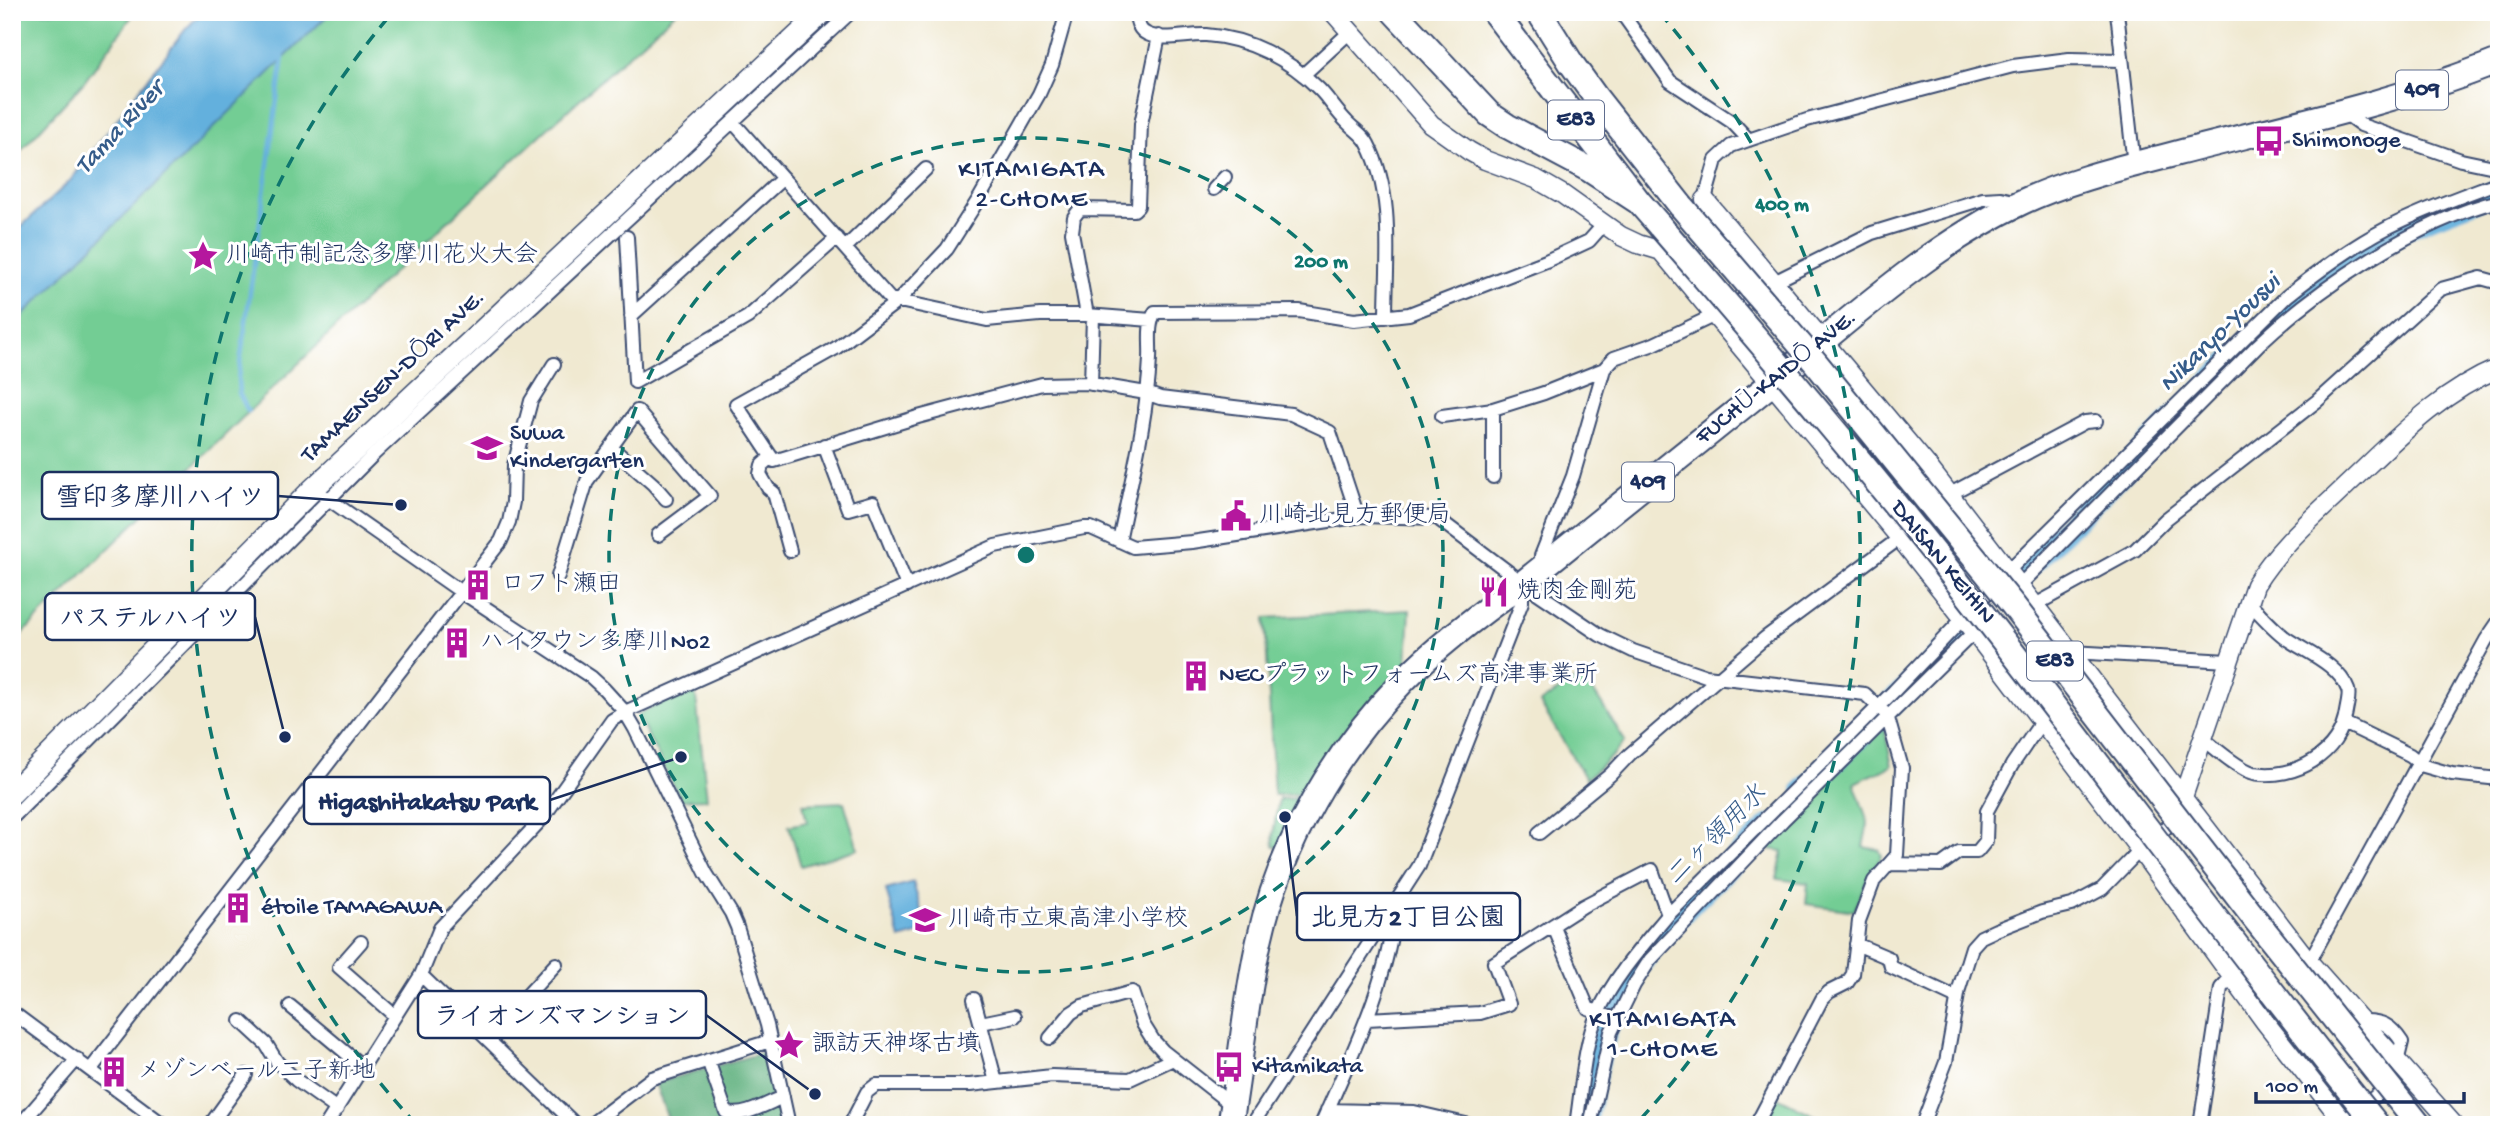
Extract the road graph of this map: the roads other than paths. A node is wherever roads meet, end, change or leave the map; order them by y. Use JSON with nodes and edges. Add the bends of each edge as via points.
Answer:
{"nodes":[{"id":1,"x":823,"y":12,"type":"edge"},
{"id":2,"x":851,"y":12,"type":"edge"},
{"id":3,"x":1068,"y":12,"type":"edge"},
{"id":4,"x":1135,"y":12,"type":"edge"},
{"id":5,"x":1333,"y":12,"type":"edge"},
{"id":6,"x":1394,"y":12,"type":"edge"},
{"id":7,"x":1494,"y":12,"type":"edge"},
{"id":8,"x":1539,"y":12,"type":"edge"},
{"id":9,"x":1621,"y":12,"type":"edge"},
{"id":10,"x":2117,"y":12,"type":"edge"},
{"id":11,"x":1351,"y":31,"type":"junction"},
{"id":12,"x":1159,"y":36,"type":"junction"},
{"id":13,"x":2122,"y":60,"type":"junction"},
{"id":14,"x":2499,"y":61,"type":"edge"},
{"id":15,"x":1303,"y":75,"type":"junction"},
{"id":16,"x":2343,"y":112,"type":"junction"},
{"id":17,"x":733,"y":122,"type":"junction"},
{"id":18,"x":1749,"y":140,"type":"junction"},
{"id":19,"x":2133,"y":165,"type":"junction"},
{"id":20,"x":2499,"y":168,"type":"edge"},
{"id":21,"x":926,"y":169,"type":"dead end"},
{"id":22,"x":1225,"y":177,"type":"dead end"},
{"id":23,"x":783,"y":178,"type":"junction"},
{"id":24,"x":2499,"y":182,"type":"edge"},
{"id":25,"x":1214,"y":189,"type":"dead end"},
{"id":26,"x":1705,"y":200,"type":"junction"},
{"id":27,"x":2499,"y":201,"type":"edge"},
{"id":28,"x":1639,"y":202,"type":"junction"},
{"id":29,"x":2022,"y":202,"type":"junction"},
{"id":30,"x":1605,"y":223,"type":"junction"},
{"id":31,"x":627,"y":237,"type":"dead end"},
{"id":32,"x":1691,"y":239,"type":"junction"},
{"id":33,"x":1658,"y":242,"type":"junction"},
{"id":34,"x":841,"y":243,"type":"junction"},
{"id":35,"x":1774,"y":282,"type":"junction"},
{"id":36,"x":2499,"y":283,"type":"edge"},
{"id":37,"x":898,"y":301,"type":"junction"},
{"id":38,"x":1740,"y":301,"type":"junction"},
{"id":39,"x":631,"y":316,"type":"junction"},
{"id":40,"x":1090,"y":316,"type":"junction"},
{"id":41,"x":1713,"y":316,"type":"junction"},
{"id":42,"x":1386,"y":317,"type":"junction"},
{"id":43,"x":1151,"y":320,"type":"junction"},
{"id":44,"x":1824,"y":340,"type":"junction"},
{"id":45,"x":554,"y":364,"type":"dead end"},
{"id":46,"x":1795,"y":364,"type":"junction"},
{"id":47,"x":2499,"y":368,"type":"edge"},
{"id":48,"x":1604,"y":369,"type":"junction"},
{"id":49,"x":1091,"y":384,"type":"junction"},
{"id":50,"x":1771,"y":384,"type":"junction"},
{"id":51,"x":1146,"y":393,"type":"junction"},
{"id":52,"x":1493,"y":409,"type":"junction"},
{"id":53,"x":1442,"y":416,"type":"dead end"},
{"id":54,"x":2096,"y":421,"type":"dead end"},
{"id":55,"x":824,"y":445,"type":"junction"},
{"id":56,"x":611,"y":447,"type":"junction"},
{"id":57,"x":771,"y":457,"type":"junction"},
{"id":58,"x":1493,"y":477,"type":"dead end"},
{"id":59,"x":321,"y":494,"type":"junction"},
{"id":60,"x":1950,"y":494,"type":"junction"},
{"id":61,"x":666,"y":499,"type":"dead end"},
{"id":62,"x":1358,"y":517,"type":"junction"},
{"id":63,"x":658,"y":535,"type":"dead end"},
{"id":64,"x":1900,"y":538,"type":"junction"},
{"id":65,"x":1119,"y":541,"type":"junction"},
{"id":66,"x":790,"y":551,"type":"dead end"},
{"id":67,"x":1544,"y":566,"type":"junction"},
{"id":68,"x":2009,"y":570,"type":"junction"},
{"id":69,"x":558,"y":576,"type":"dead end"},
{"id":70,"x":1522,"y":583,"type":"junction"},
{"id":71,"x":2020,"y":585,"type":"junction"},
{"id":72,"x":908,"y":586,"type":"junction"},
{"id":73,"x":460,"y":592,"type":"junction"},
{"id":74,"x":1983,"y":597,"type":"junction"},
{"id":75,"x":2249,"y":602,"type":"junction"},
{"id":76,"x":2035,"y":605,"type":"junction"},
{"id":77,"x":1963,"y":618,"type":"junction"},
{"id":78,"x":2499,"y":621,"type":"edge"},
{"id":79,"x":1974,"y":632,"type":"junction"},
{"id":80,"x":2071,"y":652,"type":"junction"},
{"id":81,"x":2228,"y":661,"type":"junction"},
{"id":82,"x":1720,"y":678,"type":"junction"},
{"id":83,"x":625,"y":712,"type":"junction"},
{"id":84,"x":1883,"y":712,"type":"junction"},
{"id":85,"x":2042,"y":721,"type":"junction"},
{"id":86,"x":2344,"y":723,"type":"junction"},
{"id":87,"x":2201,"y":737,"type":"junction"},
{"id":88,"x":2419,"y":762,"type":"junction"},
{"id":89,"x":2499,"y":779,"type":"edge"},
{"id":90,"x":12,"y":793,"type":"edge"},
{"id":91,"x":2188,"y":800,"type":"junction"},
{"id":92,"x":12,"y":818,"type":"edge"},
{"id":93,"x":1539,"y":833,"type":"dead end"},
{"id":94,"x":2140,"y":850,"type":"junction"},
{"id":95,"x":1889,"y":864,"type":"junction"},
{"id":96,"x":1396,"y":903,"type":"junction"},
{"id":97,"x":2266,"y":905,"type":"junction"},
{"id":98,"x":1668,"y":915,"type":"junction"},
{"id":99,"x":2241,"y":924,"type":"junction"},
{"id":100,"x":1553,"y":925,"type":"junction"},
{"id":101,"x":361,"y":942,"type":"dead end"},
{"id":102,"x":1857,"y":944,"type":"junction"},
{"id":103,"x":2212,"y":947,"type":"junction"},
{"id":104,"x":2309,"y":962,"type":"junction"},
{"id":105,"x":556,"y":964,"type":"dead end"},
{"id":106,"x":421,"y":975,"type":"junction"},
{"id":107,"x":2233,"y":975,"type":"junction"},
{"id":108,"x":1958,"y":998,"type":"junction"},
{"id":109,"x":974,"y":999,"type":"dead end"},
{"id":110,"x":290,"y":1006,"type":"dead end"},
{"id":111,"x":12,"y":1012,"type":"edge"},
{"id":112,"x":1598,"y":1013,"type":"junction"},
{"id":113,"x":395,"y":1016,"type":"junction"},
{"id":114,"x":1015,"y":1016,"type":"dead end"},
{"id":115,"x":1367,"y":1019,"type":"junction"},
{"id":116,"x":1617,"y":1020,"type":"junction"},
{"id":117,"x":241,"y":1021,"type":"dead end"},
{"id":118,"x":981,"y":1023,"type":"junction"},
{"id":119,"x":2297,"y":1027,"type":"junction"},
{"id":120,"x":488,"y":1038,"type":"junction"},
{"id":121,"x":1050,"y":1038,"type":"dead end"},
{"id":122,"x":770,"y":1041,"type":"junction"},
{"id":123,"x":77,"y":1059,"type":"junction"},
{"id":124,"x":1173,"y":1059,"type":"junction"},
{"id":125,"x":708,"y":1060,"type":"junction"},
{"id":126,"x":363,"y":1067,"type":"junction"},
{"id":127,"x":2401,"y":1067,"type":"junction"},
{"id":128,"x":91,"y":1069,"type":"junction"},
{"id":129,"x":246,"y":1075,"type":"dead end"},
{"id":130,"x":996,"y":1082,"type":"junction"},
{"id":131,"x":2377,"y":1095,"type":"junction"},
{"id":132,"x":783,"y":1097,"type":"junction"},
{"id":133,"x":337,"y":1109,"type":"junction"},
{"id":134,"x":1327,"y":1110,"type":"junction"},
{"id":135,"x":1232,"y":1116,"type":"edge"},
{"id":136,"x":2350,"y":1124,"type":"edge"},
{"id":137,"x":20,"y":1125,"type":"edge"},
{"id":138,"x":164,"y":1125,"type":"edge"},
{"id":139,"x":210,"y":1125,"type":"edge"},
{"id":140,"x":326,"y":1125,"type":"edge"},
{"id":141,"x":576,"y":1125,"type":"edge"},
{"id":142,"x":590,"y":1125,"type":"edge"},
{"id":143,"x":789,"y":1125,"type":"edge"},
{"id":144,"x":850,"y":1125,"type":"edge"},
{"id":145,"x":1252,"y":1125,"type":"edge"},
{"id":146,"x":1321,"y":1125,"type":"edge"},
{"id":147,"x":1470,"y":1125,"type":"edge"},
{"id":148,"x":1576,"y":1125,"type":"edge"},
{"id":149,"x":1590,"y":1125,"type":"edge"},
{"id":150,"x":1756,"y":1125,"type":"edge"},
{"id":151,"x":1922,"y":1125,"type":"edge"},
{"id":152,"x":2200,"y":1125,"type":"edge"},
{"id":153,"x":2377,"y":1125,"type":"edge"},
{"id":154,"x":2390,"y":1125,"type":"edge"},
{"id":155,"x":2416,"y":1125,"type":"edge"},
{"id":156,"x":2454,"y":1125,"type":"edge"}],
"edges":[{"from":1,"to":59,"type":"main road","name":"TAMAENSEN-DŌRI AVE."},
{"from":2,"to":17,"type":"street"},
{"from":3,"to":37,"type":"street","via":[[1039,94],[980,197],[947,249]]},
{"from":4,"to":12,"type":"street","via":[[1145,34]]},
{"from":5,"to":11,"type":"street"},
{"from":6,"to":28,"type":"highway","via":[[1489,114]]},
{"from":7,"to":28,"type":"highway","name":"DAISAN KEIHIN","number":"E83"},
{"from":8,"to":155,"type":"highway","name":"DAISAN KEIHIN","number":"E83","bridge":true,"via":[[1597,99],[1681,206],[2012,604]]},
{"from":9,"to":18,"type":"street","via":[[1670,81],[1732,122]]},
{"from":10,"to":13,"type":"street"},
{"from":11,"to":15,"type":"street"},
{"from":11,"to":30,"type":"street","via":[[1431,124],[1477,156],[1535,179]]},
{"from":12,"to":15,"type":"street","via":[[1241,40]]},
{"from":12,"to":40,"type":"street","via":[[1141,124],[1138,206],[1134,210],[1080,209],[1074,217],[1072,232]]},
{"from":13,"to":18,"type":"street","via":[[2069,59],[2013,66],[1807,120]]},
{"from":13,"to":19,"type":"street"},
{"from":14,"to":16,"type":"highway","name":"FUCHŪ-KAIDŌ AVE.","number":"409","via":[[2423,90]]},
{"from":15,"to":42,"type":"street","via":[[1367,141],[1372,153],[1385,195]]},
{"from":16,"to":19,"type":"highway","name":"FUCHŪ-KAIDŌ AVE.","number":"409"},
{"from":16,"to":20,"type":"street","via":[[2361,125],[2461,160]]},
{"from":17,"to":23,"type":"street"},
{"from":17,"to":59,"type":"street"},
{"from":18,"to":26,"type":"street","via":[[1731,146],[1716,160]]},
{"from":19,"to":29,"type":"highway","name":"FUCHŪ-KAIDŌ AVE.","number":"409"},
{"from":21,"to":34,"type":"street"},
{"from":22,"to":25,"type":"street"},
{"from":23,"to":34,"type":"street"},
{"from":23,"to":39,"type":"street"},
{"from":24,"to":68,"type":"street","via":[[2422,211],[2330,262]]},
{"from":26,"to":32,"type":"street"},
{"from":26,"to":35,"type":"street"},
{"from":27,"to":71,"type":"street","via":[[2429,227],[2340,278],[2296,311]]},
{"from":28,"to":33,"type":"highway","name":"DAISAN KEIHIN","number":"E83"},
{"from":29,"to":35,"type":"street","via":[[1983,199],[1872,233]]},
{"from":29,"to":44,"type":"highway","name":"FUCHŪ-KAIDŌ AVE.","number":"409","via":[[1951,242]]},
{"from":30,"to":33,"type":"street","via":[[1638,244]]},
{"from":30,"to":42,"type":"street","via":[[1589,241],[1546,261],[1409,314]]},
{"from":31,"to":39,"type":"street"},
{"from":32,"to":33,"type":"street"},
{"from":32,"to":38,"type":"street","via":[[1701,241]]},
{"from":33,"to":38,"type":"street","via":[[1699,263]]},
{"from":33,"to":41,"type":"street"},
{"from":33,"to":119,"type":"highway","name":"DAISAN KEIHIN","number":"E83","bridge":true,"via":[[1873,478],[1991,624]]},
{"from":34,"to":37,"type":"street","via":[[883,294]]},
{"from":34,"to":39,"type":"street","via":[[748,317],[635,382]]},
{"from":35,"to":38,"type":"street"},
{"from":35,"to":44,"type":"street"},
{"from":36,"to":76,"type":"street","via":[[2481,278],[2441,289],[2317,401],[2166,519],[2135,550]]},
{"from":37,"to":40,"type":"street","via":[[987,320]]},
{"from":37,"to":57,"type":"street","via":[[836,348],[737,402]]},
{"from":38,"to":41,"type":"street"},
{"from":38,"to":46,"type":"street"},
{"from":40,"to":43,"type":"street"},
{"from":40,"to":49,"type":"street"},
{"from":41,"to":48,"type":"street","via":[[1614,358]]},
{"from":41,"to":50,"type":"street"},
{"from":42,"to":43,"type":"street","via":[[1354,320],[1299,311],[1217,310],[1155,312]]},
{"from":43,"to":51,"type":"street"},
{"from":44,"to":46,"type":"highway","name":"FUCHŪ-KAIDŌ AVE.","number":"409"},
{"from":44,"to":60,"type":"street"},
{"from":45,"to":73,"type":"street","via":[[531,401],[514,465],[509,522],[501,541]]},
{"from":46,"to":50,"type":"highway","name":"FUCHŪ-KAIDŌ AVE.","number":"409"},
{"from":46,"to":74,"type":"street","via":[[1893,469]]},
{"from":47,"to":75,"type":"street","via":[[2415,420],[2278,552]]},
{"from":48,"to":52,"type":"street"},
{"from":48,"to":67,"type":"street","via":[[1573,477],[1541,556]]},
{"from":49,"to":51,"type":"street"},
{"from":49,"to":55,"type":"street","via":[[1042,384]]},
{"from":50,"to":64,"type":"street"},
{"from":50,"to":67,"type":"highway","name":"FUCHŪ-KAIDŌ AVE.","number":"409"},
{"from":51,"to":62,"type":"street","via":[[1290,414],[1330,432]]},
{"from":51,"to":65,"type":"street"},
{"from":52,"to":53,"type":"street"},
{"from":52,"to":58,"type":"street"},
{"from":54,"to":60,"type":"street","via":[[2085,422]]},
{"from":55,"to":57,"type":"street","via":[[774,461]]},
{"from":55,"to":72,"type":"street","via":[[848,509],[873,502]]},
{"from":56,"to":61,"type":"street"},
{"from":56,"to":63,"type":"street","via":[[637,411],[710,496]]},
{"from":56,"to":69,"type":"street","via":[[587,481]]},
{"from":57,"to":66,"type":"street","via":[[760,474],[774,493]]},
{"from":59,"to":73,"type":"street"},
{"from":59,"to":90,"type":"main road","name":"TAMAENSEN-DŌRI AVE."},
{"from":59,"to":92,"type":"street"},
{"from":60,"to":68,"type":"street"},
{"from":62,"to":65,"type":"street","via":[[1192,542],[1133,547]]},
{"from":62,"to":70,"type":"street","via":[[1437,518]]},
{"from":64,"to":77,"type":"street"},
{"from":64,"to":82,"type":"street","via":[[1765,638]]},
{"from":65,"to":72,"type":"street","via":[[1084,528],[995,546]]},
{"from":67,"to":70,"type":"highway","name":"FUCHŪ-KAIDŌ AVE.","number":"409"},
{"from":68,"to":71,"type":"street"},
{"from":68,"to":74,"type":"street"},
{"from":70,"to":82,"type":"street","via":[[1600,635],[1633,651]]},
{"from":70,"to":96,"type":"street","via":[[1522,602],[1430,841]]},
{"from":70,"to":135,"type":"highway","name":"FUCHŪ-KAIDŌ AVE.","number":"409","via":[[1406,678],[1361,729],[1319,792],[1285,859],[1264,921]]},
{"from":71,"to":76,"type":"street"},
{"from":72,"to":83,"type":"street"},
{"from":73,"to":83,"type":"street","via":[[591,677]]},
{"from":73,"to":128,"type":"street"},
{"from":74,"to":77,"type":"street"},
{"from":74,"to":99,"type":"street"},
{"from":75,"to":81,"type":"street"},
{"from":75,"to":86,"type":"street","via":[[2286,639],[2327,664],[2343,681],[2349,692]]},
{"from":76,"to":80,"type":"street"},
{"from":77,"to":79,"type":"street"},
{"from":77,"to":84,"type":"street"},
{"from":78,"to":88,"type":"street"},
{"from":79,"to":84,"type":"street"},
{"from":79,"to":85,"type":"street"},
{"from":80,"to":81,"type":"street"},
{"from":80,"to":91,"type":"street"},
{"from":81,"to":87,"type":"street"},
{"from":82,"to":84,"type":"street","via":[[1865,694]]},
{"from":82,"to":93,"type":"street"},
{"from":83,"to":106,"type":"street","via":[[612,720],[542,819],[440,928]]},
{"from":83,"to":122,"type":"street","via":[[731,913]]},
{"from":84,"to":95,"type":"street","via":[[1902,768],[1897,855]]},
{"from":84,"to":98,"type":"street"},
{"from":84,"to":116,"type":"street","via":[[1650,960]]},
{"from":85,"to":94,"type":"street"},
{"from":85,"to":95,"type":"street","via":[[1987,811],[1986,841],[1977,852],[1959,852],[1941,865]]},
{"from":86,"to":87,"type":"street","via":[[2320,758],[2298,770],[2271,774],[2252,773]]},
{"from":86,"to":88,"type":"street"},
{"from":87,"to":91,"type":"street"},
{"from":88,"to":89,"type":"street","via":[[2452,774]]},
{"from":88,"to":104,"type":"street"},
{"from":91,"to":94,"type":"street"},
{"from":91,"to":97,"type":"street"},
{"from":94,"to":103,"type":"street"},
{"from":94,"to":108,"type":"street","via":[[2102,889],[2072,905],[1981,937],[1966,960]]},
{"from":95,"to":102,"type":"street","via":[[1874,881],[1859,921]]},
{"from":96,"to":115,"type":"street","via":[[1393,930]]},
{"from":96,"to":145,"type":"street"},
{"from":97,"to":99,"type":"street"},
{"from":97,"to":104,"type":"street"},
{"from":98,"to":100,"type":"street","via":[[1652,870]]},
{"from":98,"to":112,"type":"street","via":[[1636,953]]},
{"from":99,"to":103,"type":"street"},
{"from":99,"to":131,"type":"street"},
{"from":100,"to":112,"type":"street","via":[[1588,1008]]},
{"from":100,"to":115,"type":"street","via":[[1494,963],[1509,1004],[1480,1013]]},
{"from":101,"to":113,"type":"street","via":[[339,967]]},
{"from":102,"to":108,"type":"street","via":[[1889,958],[1891,967]]},
{"from":102,"to":150,"type":"street","via":[[1853,974],[1822,999]]},
{"from":103,"to":107,"type":"street"},
{"from":104,"to":127,"type":"street"},
{"from":105,"to":120,"type":"street"},
{"from":106,"to":113,"type":"street"},
{"from":106,"to":120,"type":"street"},
{"from":107,"to":136,"type":"street","via":[[2265,1022]]},
{"from":107,"to":152,"type":"street","via":[[2221,988]]},
{"from":108,"to":151,"type":"street","via":[[1946,1062]]},
{"from":109,"to":118,"type":"street"},
{"from":110,"to":126,"type":"street"},
{"from":111,"to":123,"type":"street"},
{"from":112,"to":116,"type":"street"},
{"from":112,"to":148,"type":"street"},
{"from":113,"to":126,"type":"street"},
{"from":114,"to":118,"type":"street"},
{"from":115,"to":134,"type":"street"},
{"from":116,"to":149,"type":"street"},
{"from":117,"to":133,"type":"street","via":[[296,1080]]},
{"from":118,"to":130,"type":"street"},
{"from":119,"to":136,"type":"highway","bridge":true},
{"from":119,"to":153,"type":"highway","name":"DAISAN KEIHIN","number":"E83","bridge":true},
{"from":120,"to":141,"type":"street"},
{"from":121,"to":124,"type":"street","via":[[1082,1006],[1132,992],[1143,1024]]},
{"from":122,"to":125,"type":"street"},
{"from":122,"to":132,"type":"street"},
{"from":123,"to":128,"type":"street"},
{"from":123,"to":137,"type":"street"},
{"from":124,"to":130,"type":"street","via":[[1130,1079],[1052,1076]]},
{"from":124,"to":135,"type":"street"},
{"from":125,"to":132,"type":"street","via":[[726,1112],[732,1115]]},
{"from":125,"to":142,"type":"street","via":[[652,1077]]},
{"from":126,"to":133,"type":"street"},
{"from":127,"to":131,"type":"street"},
{"from":127,"to":156,"type":"street"},
{"from":128,"to":138,"type":"street"},
{"from":129,"to":139,"type":"street"},
{"from":130,"to":144,"type":"street","via":[[876,1085],[867,1092]]},
{"from":131,"to":136,"type":"street"},
{"from":131,"to":154,"type":"street"},
{"from":131,"to":155,"type":"street"},
{"from":132,"to":143,"type":"street"},
{"from":133,"to":140,"type":"street"},
{"from":134,"to":146,"type":"street"},
{"from":134,"to":147,"type":"street","via":[[1414,1112]]}]}
